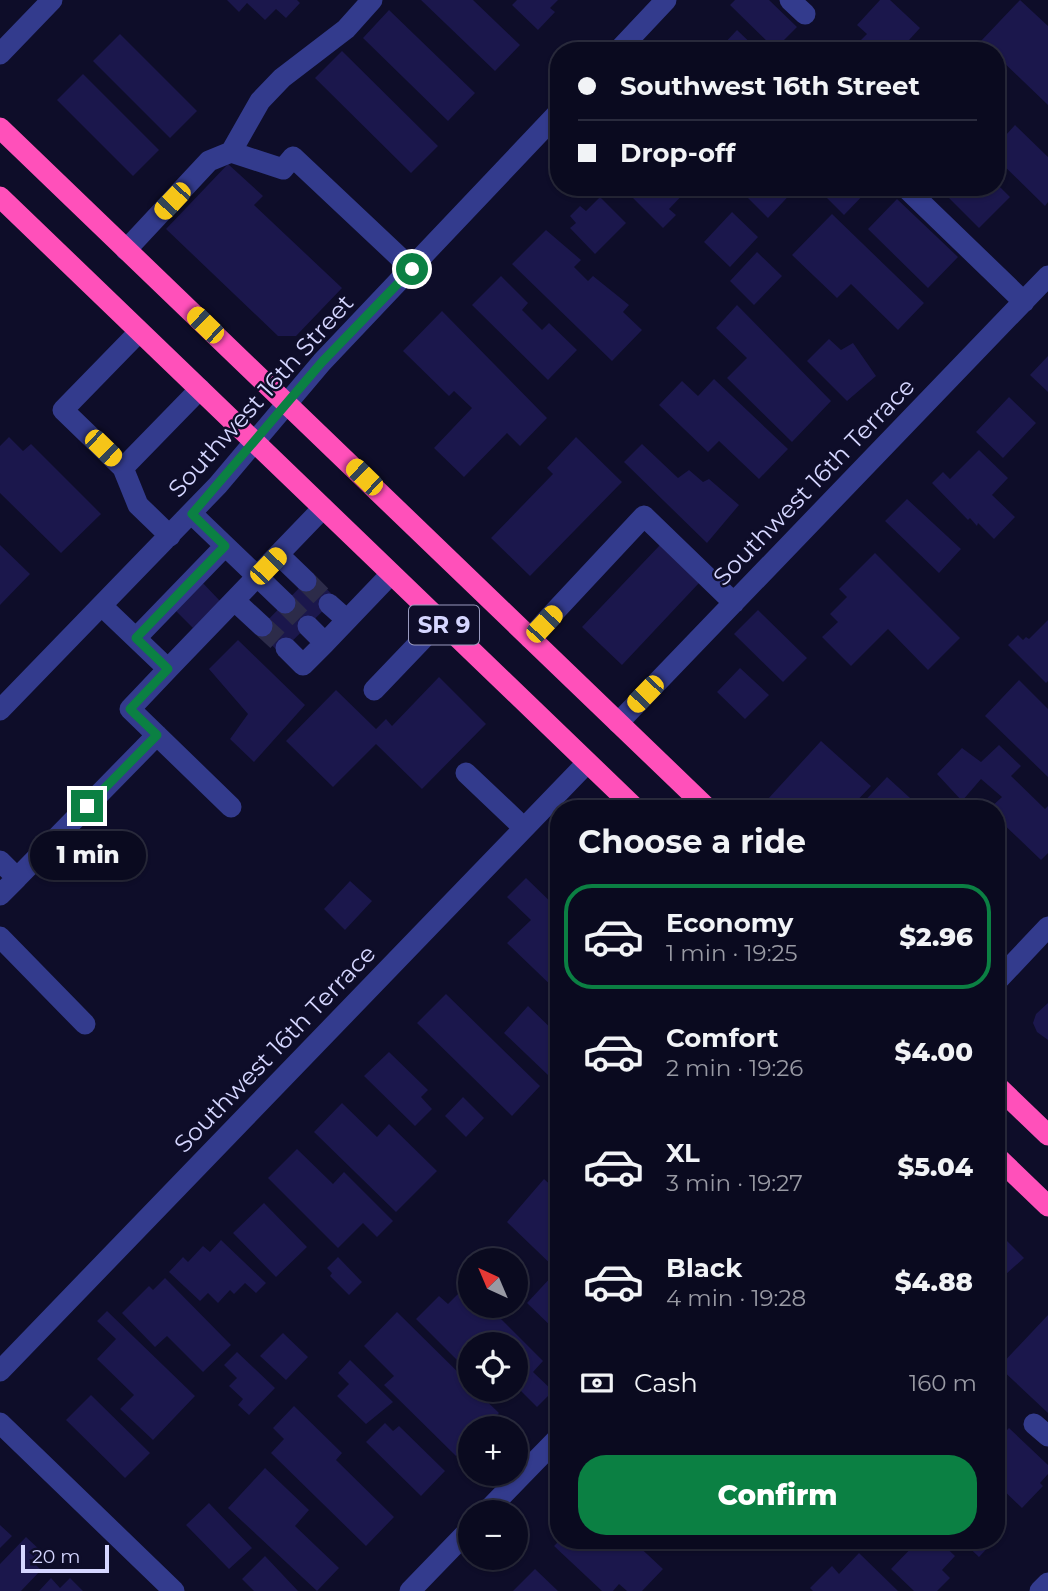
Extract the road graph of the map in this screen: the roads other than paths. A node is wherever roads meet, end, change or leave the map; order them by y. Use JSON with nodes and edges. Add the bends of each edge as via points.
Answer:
{"nodes":[{"id":1,"x":52,"y":0,"type":"edge"},
{"id":2,"x":372,"y":0,"type":"edge"},
{"id":3,"x":666,"y":0,"type":"edge"},
{"id":4,"x":626,"y":42,"type":"edge"},
{"id":5,"x":0,"y":54,"type":"edge"},
{"id":6,"x":550,"y":122,"type":"edge"},
{"id":7,"x":0,"y":128,"type":"edge"},
{"id":8,"x":231,"y":152,"type":"junction"},
{"id":9,"x":914,"y":196,"type":"edge"},
{"id":10,"x":0,"y":197,"type":"edge"},
{"id":11,"x":126,"y":250,"type":"junction"},
{"id":12,"x":412,"y":269,"type":"junction"},
{"id":13,"x":1048,"y":276,"type":"edge"},
{"id":14,"x":1024,"y":302,"type":"junction"},
{"id":15,"x":139,"y":332,"type":"junction"},
{"id":16,"x":200,"y":389,"type":"junction"},
{"id":17,"x":287,"y":403,"type":"junction"},
{"id":18,"x":255,"y":442,"type":"junction"},
{"id":19,"x":123,"y":468,"type":"junction"},
{"id":20,"x":323,"y":508,"type":"junction"},
{"id":21,"x":192,"y":514,"type":"junction"},
{"id":22,"x":170,"y":536,"type":"junction"},
{"id":23,"x":225,"y":546,"type":"junction"},
{"id":24,"x":279,"y":555,"type":"junction"},
{"id":25,"x":391,"y":573,"type":"junction"},
{"id":26,"x":258,"y":577,"type":"junction"},
{"id":27,"x":306,"y":581,"type":"tunnel mouth"},
{"id":28,"x":235,"y":600,"type":"junction"},
{"id":29,"x":285,"y":603,"type":"tunnel mouth"},
{"id":30,"x":734,"y":603,"type":"junction"},
{"id":31,"x":329,"y":604,"type":"tunnel mouth"},
{"id":32,"x":102,"y":606,"type":"junction"},
{"id":33,"x":346,"y":620,"type":"junction"},
{"id":34,"x":440,"y":621,"type":"junction"},
{"id":35,"x":262,"y":626,"type":"tunnel mouth"},
{"id":36,"x":308,"y":626,"type":"tunnel mouth"},
{"id":37,"x":136,"y":638,"type":"junction"},
{"id":38,"x":530,"y":638,"type":"junction"},
{"id":39,"x":325,"y":643,"type":"junction"},
{"id":40,"x":286,"y":649,"type":"tunnel mouth"},
{"id":41,"x":168,"y":669,"type":"junction"},
{"id":42,"x":374,"y":690,"type":"dead end"},
{"id":43,"x":0,"y":710,"type":"edge"},
{"id":44,"x":618,"y":723,"type":"junction"},
{"id":45,"x":157,"y":735,"type":"junction"},
{"id":46,"x":587,"y":763,"type":"junction"},
{"id":47,"x":466,"y":773,"type":"dead end"},
{"id":48,"x":551,"y":800,"type":"edge"},
{"id":49,"x":626,"y":800,"type":"edge"},
{"id":50,"x":699,"y":800,"type":"edge"},
{"id":51,"x":550,"y":801,"type":"edge"},
{"id":52,"x":231,"y":807,"type":"dead end"},
{"id":53,"x":524,"y":828,"type":"junction"},
{"id":54,"x":0,"y":861,"type":"edge"},
{"id":55,"x":17,"y":878,"type":"junction"},
{"id":56,"x":0,"y":895,"type":"edge"},
{"id":57,"x":1048,"y":928,"type":"edge"},
{"id":58,"x":0,"y":937,"type":"edge"},
{"id":59,"x":1005,"y":973,"type":"edge"},
{"id":60,"x":85,"y":1024,"type":"dead end"},
{"id":61,"x":1005,"y":1094,"type":"edge"},
{"id":62,"x":1048,"y":1135,"type":"edge"},
{"id":63,"x":1005,"y":1165,"type":"edge"},
{"id":64,"x":1048,"y":1206,"type":"edge"},
{"id":65,"x":0,"y":1371,"type":"edge"},
{"id":66,"x":0,"y":1423,"type":"edge"},
{"id":67,"x":550,"y":1446,"type":"edge"},
{"id":68,"x":498,"y":1500,"type":"edge"},
{"id":69,"x":458,"y":1541,"type":"edge"},
{"id":70,"x":1048,"y":1583,"type":"edge"},
{"id":71,"x":174,"y":1591,"type":"edge"},
{"id":72,"x":410,"y":1591,"type":"edge"},
{"id":73,"x":1040,"y":1591,"type":"edge"}],
"edges":[{"from":1,"to":5,"type":"street"},
{"from":2,"to":8,"type":"street","via":[[346,29],[260,100]]},
{"from":3,"to":4,"type":"street"},
{"from":6,"to":12,"type":"street","name":"Southwest 16th Street"},
{"from":7,"to":11,"type":"highway","number":"SR 9"},
{"from":8,"to":11,"type":"street","via":[[209,161]]},
{"from":8,"to":12,"type":"street","via":[[283,169],[293,158]]},
{"from":9,"to":14,"type":"street"},
{"from":10,"to":15,"type":"highway","number":"SR 9"},
{"from":11,"to":17,"type":"highway","number":"SR 9"},
{"from":12,"to":17,"type":"street","name":"Southwest 16th Street"},
{"from":13,"to":14,"type":"street","name":"Southwest 16th Terrace"},
{"from":14,"to":30,"type":"street","name":"Southwest 16th Terrace"},
{"from":15,"to":16,"type":"highway","number":"SR 9"},
{"from":15,"to":19,"type":"street","via":[[63,410]]},
{"from":16,"to":18,"type":"highway","number":"SR 9"},
{"from":16,"to":19,"type":"street"},
{"from":17,"to":18,"type":"street","name":"Southwest 16th Street"},
{"from":17,"to":38,"type":"highway","number":"SR 9"},
{"from":18,"to":20,"type":"highway","number":"SR 9"},
{"from":18,"to":21,"type":"street","name":"Southwest 16th Street"},
{"from":19,"to":22,"type":"street","via":[[138,505]]},
{"from":20,"to":24,"type":"street"},
{"from":20,"to":25,"type":"highway","number":"SR 9"},
{"from":21,"to":22,"type":"street","name":"Southwest 16th Street"},
{"from":21,"to":23,"type":"street"},
{"from":22,"to":32,"type":"street","name":"Southwest 16th Street"},
{"from":23,"to":26,"type":"street"},
{"from":23,"to":37,"type":"street"},
{"from":24,"to":26,"type":"street"},
{"from":24,"to":27,"type":"street"},
{"from":25,"to":33,"type":"street"},
{"from":25,"to":34,"type":"highway","number":"SR 9"},
{"from":26,"to":28,"type":"street"},
{"from":26,"to":29,"type":"street"},
{"from":28,"to":35,"type":"street"},
{"from":28,"to":41,"type":"street"},
{"from":30,"to":38,"type":"street","via":[[644,516]]},
{"from":30,"to":44,"type":"street","name":"Southwest 16th Terrace"},
{"from":31,"to":33,"type":"street"},
{"from":32,"to":37,"type":"street"},
{"from":32,"to":43,"type":"street","name":"Southwest 16th Street"},
{"from":33,"to":39,"type":"street"},
{"from":34,"to":42,"type":"street"},
{"from":34,"to":46,"type":"highway","number":"SR 9"},
{"from":36,"to":39,"type":"street"},
{"from":37,"to":41,"type":"street"},
{"from":38,"to":44,"type":"highway","number":"SR 9"},
{"from":39,"to":40,"type":"street","via":[[303,665]]},
{"from":41,"to":45,"type":"street","via":[[130,709]]},
{"from":44,"to":50,"type":"highway","number":"SR 9"},
{"from":45,"to":52,"type":"street"},
{"from":45,"to":55,"type":"street"},
{"from":46,"to":48,"type":"street","name":"Southwest 16th Terrace"},
{"from":46,"to":49,"type":"highway","number":"SR 9"},
{"from":47,"to":53,"type":"street"},
{"from":51,"to":53,"type":"street","name":"Southwest 16th Terrace"},
{"from":53,"to":65,"type":"street","name":"Southwest 16th Terrace"},
{"from":54,"to":55,"type":"street"},
{"from":55,"to":56,"type":"street"},
{"from":57,"to":59,"type":"street"},
{"from":58,"to":60,"type":"street"},
{"from":61,"to":62,"type":"highway"},
{"from":63,"to":64,"type":"highway"},
{"from":66,"to":71,"type":"street"},
{"from":67,"to":68,"type":"street"},
{"from":69,"to":72,"type":"street"},
{"from":70,"to":73,"type":"street"}]}
